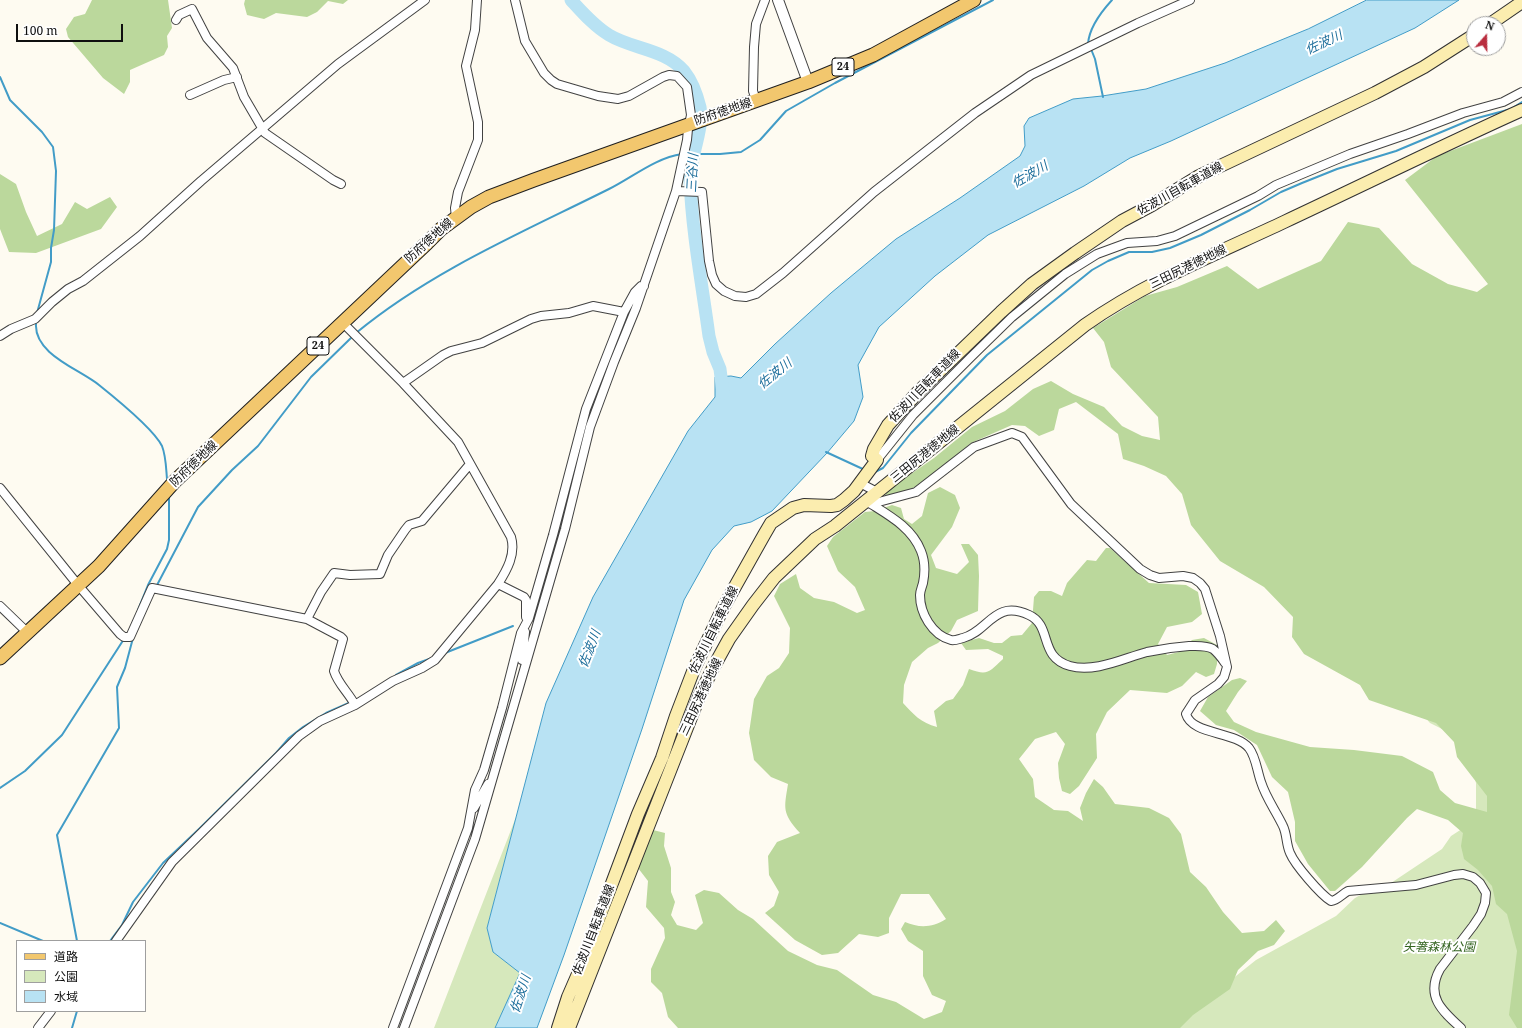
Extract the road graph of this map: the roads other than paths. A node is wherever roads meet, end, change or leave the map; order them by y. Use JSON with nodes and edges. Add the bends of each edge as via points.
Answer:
{"nodes":[{"id":1,"x":426,"y":0,"type":"edge"},
{"id":2,"x":477,"y":0,"type":"edge"},
{"id":3,"x":515,"y":0,"type":"edge"},
{"id":4,"x":765,"y":0,"type":"edge"},
{"id":5,"x":778,"y":0,"type":"edge"},
{"id":6,"x":974,"y":0,"type":"edge"},
{"id":7,"x":1190,"y":0,"type":"edge"},
{"id":8,"x":1522,"y":2,"type":"edge"},
{"id":9,"x":1502,"y":16,"type":"edge"},
{"id":10,"x":176,"y":20,"type":"dead end"},
{"id":11,"x":1466,"y":40,"type":"edge"},
{"id":12,"x":237,"y":77,"type":"junction"},
{"id":13,"x":808,"y":82,"type":"junction"},
{"id":14,"x":1522,"y":92,"type":"edge"},
{"id":15,"x":190,"y":95,"type":"dead end"},
{"id":16,"x":756,"y":100,"type":"junction"},
{"id":17,"x":1522,"y":110,"type":"edge"},
{"id":18,"x":696,"y":121,"type":"junction"},
{"id":19,"x":263,"y":129,"type":"junction"},
{"id":20,"x":341,"y":184,"type":"dead end"},
{"id":21,"x":676,"y":191,"type":"junction"},
{"id":22,"x":456,"y":218,"type":"junction"},
{"id":23,"x":644,"y":286,"type":"junction"},
{"id":24,"x":624,"y":312,"type":"junction"},
{"id":25,"x":342,"y":322,"type":"junction"},
{"id":26,"x":0,"y":336,"type":"edge"},
{"id":27,"x":403,"y":383,"type":"junction"},
{"id":28,"x":876,"y":462,"type":"junction"},
{"id":29,"x":470,"y":464,"type":"junction"},
{"id":30,"x":862,"y":480,"type":"junction"},
{"id":31,"x":0,"y":488,"type":"edge"},
{"id":32,"x":877,"y":492,"type":"junction"},
{"id":33,"x":868,"y":503,"type":"junction"},
{"id":34,"x":498,"y":584,"type":"junction"},
{"id":35,"x":78,"y":586,"type":"junction"},
{"id":36,"x":0,"y":606,"type":"edge"},
{"id":37,"x":307,"y":618,"type":"junction"},
{"id":38,"x":526,"y":623,"type":"junction"},
{"id":39,"x":28,"y":633,"type":"junction"},
{"id":40,"x":0,"y":658,"type":"edge"},
{"id":41,"x":525,"y":663,"type":"junction"},
{"id":42,"x":1227,"y":667,"type":"junction"},
{"id":43,"x":354,"y":702,"type":"junction"},
{"id":44,"x":491,"y":782,"type":"junction"},
{"id":45,"x":472,"y":810,"type":"junction"},
{"id":46,"x":638,"y":814,"type":"junction"},
{"id":47,"x":651,"y":819,"type":"junction"},
{"id":48,"x":117,"y":940,"type":"edge"},
{"id":49,"x":50,"y":1012,"type":"edge"},
{"id":50,"x":565,"y":1026,"type":"edge"},
{"id":51,"x":38,"y":1028,"type":"edge"},
{"id":52,"x":392,"y":1028,"type":"edge"},
{"id":53,"x":404,"y":1028,"type":"edge"},
{"id":54,"x":1461,"y":1028,"type":"edge"}],
"edges":[{"from":1,"to":19,"type":"street","via":[[338,64]]},
{"from":2,"to":22,"type":"street","via":[[475,30],[466,66],[478,126],[478,140],[458,192]]},
{"from":3,"to":18,"type":"street","via":[[525,41],[551,80],[598,96],[618,99],[629,96],[662,77],[677,76],[686,88]]},
{"from":4,"to":16,"type":"street","via":[[756,24],[753,91]]},
{"from":5,"to":13,"type":"street"},
{"from":6,"to":13,"type":"main road","name":"防府徳地線","number":"24","via":[[873,55]]},
{"from":7,"to":21,"type":"street","via":[[1031,75],[975,113],[874,192],[756,294],[746,297],[735,296],[716,284],[709,261],[702,192]]},
{"from":8,"to":9,"type":"main road"},
{"from":10,"to":12,"type":"street","via":[[179,15],[192,9],[206,38],[233,68]]},
{"from":11,"to":28,"type":"main road","name":"佐波川自転車道線","via":[[1424,67],[1375,93],[1199,176],[1122,221],[1075,253],[1032,284],[918,392],[888,425],[874,449],[872,456]]},
{"from":12,"to":15,"type":"street"},
{"from":12,"to":19,"type":"street","via":[[244,97]]},
{"from":13,"to":16,"type":"main road","name":"防府徳地線","number":"24"},
{"from":14,"to":28,"type":"street","via":[[1503,102],[1463,113],[1350,154],[1276,185],[1175,236],[1157,241],[1127,243],[1097,254],[1065,274],[1012,317],[914,415]]},
{"from":16,"to":18,"type":"main road","name":"防府徳地線","number":"24"},
{"from":17,"to":32,"type":"main road","name":"三田尻港徳地線","via":[[1183,269],[1105,310]]},
{"from":18,"to":21,"type":"street","via":[[687,140]]},
{"from":18,"to":22,"type":"main road","name":"防府徳地線","number":"24","via":[[489,197]]},
{"from":19,"to":20,"type":"street","via":[[265,133]]},
{"from":19,"to":26,"type":"street","via":[[140,236],[83,281],[68,289],[34,319]]},
{"from":21,"to":23,"type":"street"},
{"from":22,"to":25,"type":"main road","name":"防府徳地線","number":"24"},
{"from":23,"to":24,"type":"street","via":[[636,292]]},
{"from":23,"to":41,"type":"street","via":[[590,427],[565,529]]},
{"from":24,"to":27,"type":"street","via":[[593,306],[531,319],[482,343],[443,354]]},
{"from":24,"to":38,"type":"street","via":[[586,409],[553,535]]},
{"from":25,"to":27,"type":"street"},
{"from":25,"to":35,"type":"main road","name":"防府徳地線","number":"24","via":[[175,481],[118,546]]},
{"from":27,"to":29,"type":"street","via":[[458,442]]},
{"from":28,"to":30,"type":"main road","name":"佐波川自転車道線"},
{"from":29,"to":34,"type":"street","via":[[514,546],[504,576]]},
{"from":29,"to":37,"type":"street","via":[[422,521],[409,525],[388,555],[380,574],[334,573]]},
{"from":30,"to":32,"type":"street"},
{"from":30,"to":46,"type":"main road","name":"佐波川自転車道線","via":[[854,492],[836,505],[804,505],[793,508],[772,523],[734,586],[694,669],[662,758]]},
{"from":31,"to":35,"type":"street"},
{"from":32,"to":33,"type":"main road","name":"三田尻港徳地線"},
{"from":33,"to":42,"type":"street","via":[[898,521],[921,550],[925,566],[920,594],[922,610],[938,633],[951,640],[971,636],[999,613],[1017,611],[1030,615],[1041,625],[1051,654],[1059,662],[1072,666],[1105,665],[1173,647],[1200,646],[1211,648],[1219,654]]},
{"from":33,"to":42,"type":"street","via":[[916,492],[974,447],[1012,433],[1018,434],[1071,504],[1140,569],[1150,576],[1159,578],[1184,576],[1200,582],[1205,589],[1220,636]]},
{"from":33,"to":47,"type":"main road","name":"三田尻港徳地線","via":[[815,539],[774,578],[752,605],[713,668],[699,697]]},
{"from":34,"to":38,"type":"street","via":[[524,597]]},
{"from":34,"to":43,"type":"street","via":[[434,660]]},
{"from":35,"to":37,"type":"street","via":[[120,634],[127,638],[130,637],[152,588]]},
{"from":35,"to":39,"type":"main road","name":"防府徳地線","number":"24"},
{"from":36,"to":39,"type":"street"},
{"from":37,"to":43,"type":"street","via":[[343,639],[334,671]]},
{"from":38,"to":41,"type":"street","via":[[522,661]]},
{"from":38,"to":45,"type":"street","via":[[521,633],[484,770],[475,790]]},
{"from":39,"to":40,"type":"main road","name":"防府徳地線","number":"24"},
{"from":41,"to":44,"type":"street"},
{"from":42,"to":54,"type":"street","via":[[1224,677],[1218,684],[1195,700],[1186,714],[1187,719],[1195,725],[1240,741],[1249,747],[1260,782],[1284,827],[1290,853],[1296,864],[1328,898],[1336,900],[1355,890],[1416,885],[1454,874],[1473,877],[1480,883],[1486,893],[1481,914],[1440,969],[1434,985],[1437,1002],[1443,1012]]},
{"from":43,"to":48,"type":"street","via":[[299,736],[172,862]]},
{"from":44,"to":45,"type":"street","via":[[487,784]]},
{"from":44,"to":53,"type":"street","via":[[475,839]]},
{"from":45,"to":52,"type":"street","via":[[468,828]]},
{"from":46,"to":47,"type":"street"},
{"from":46,"to":50,"type":"main road","name":"佐波川自転車道線","via":[[568,997]]},
{"from":47,"to":50,"type":"main road","name":"三田尻港徳地線"},
{"from":49,"to":51,"type":"street"}]}
